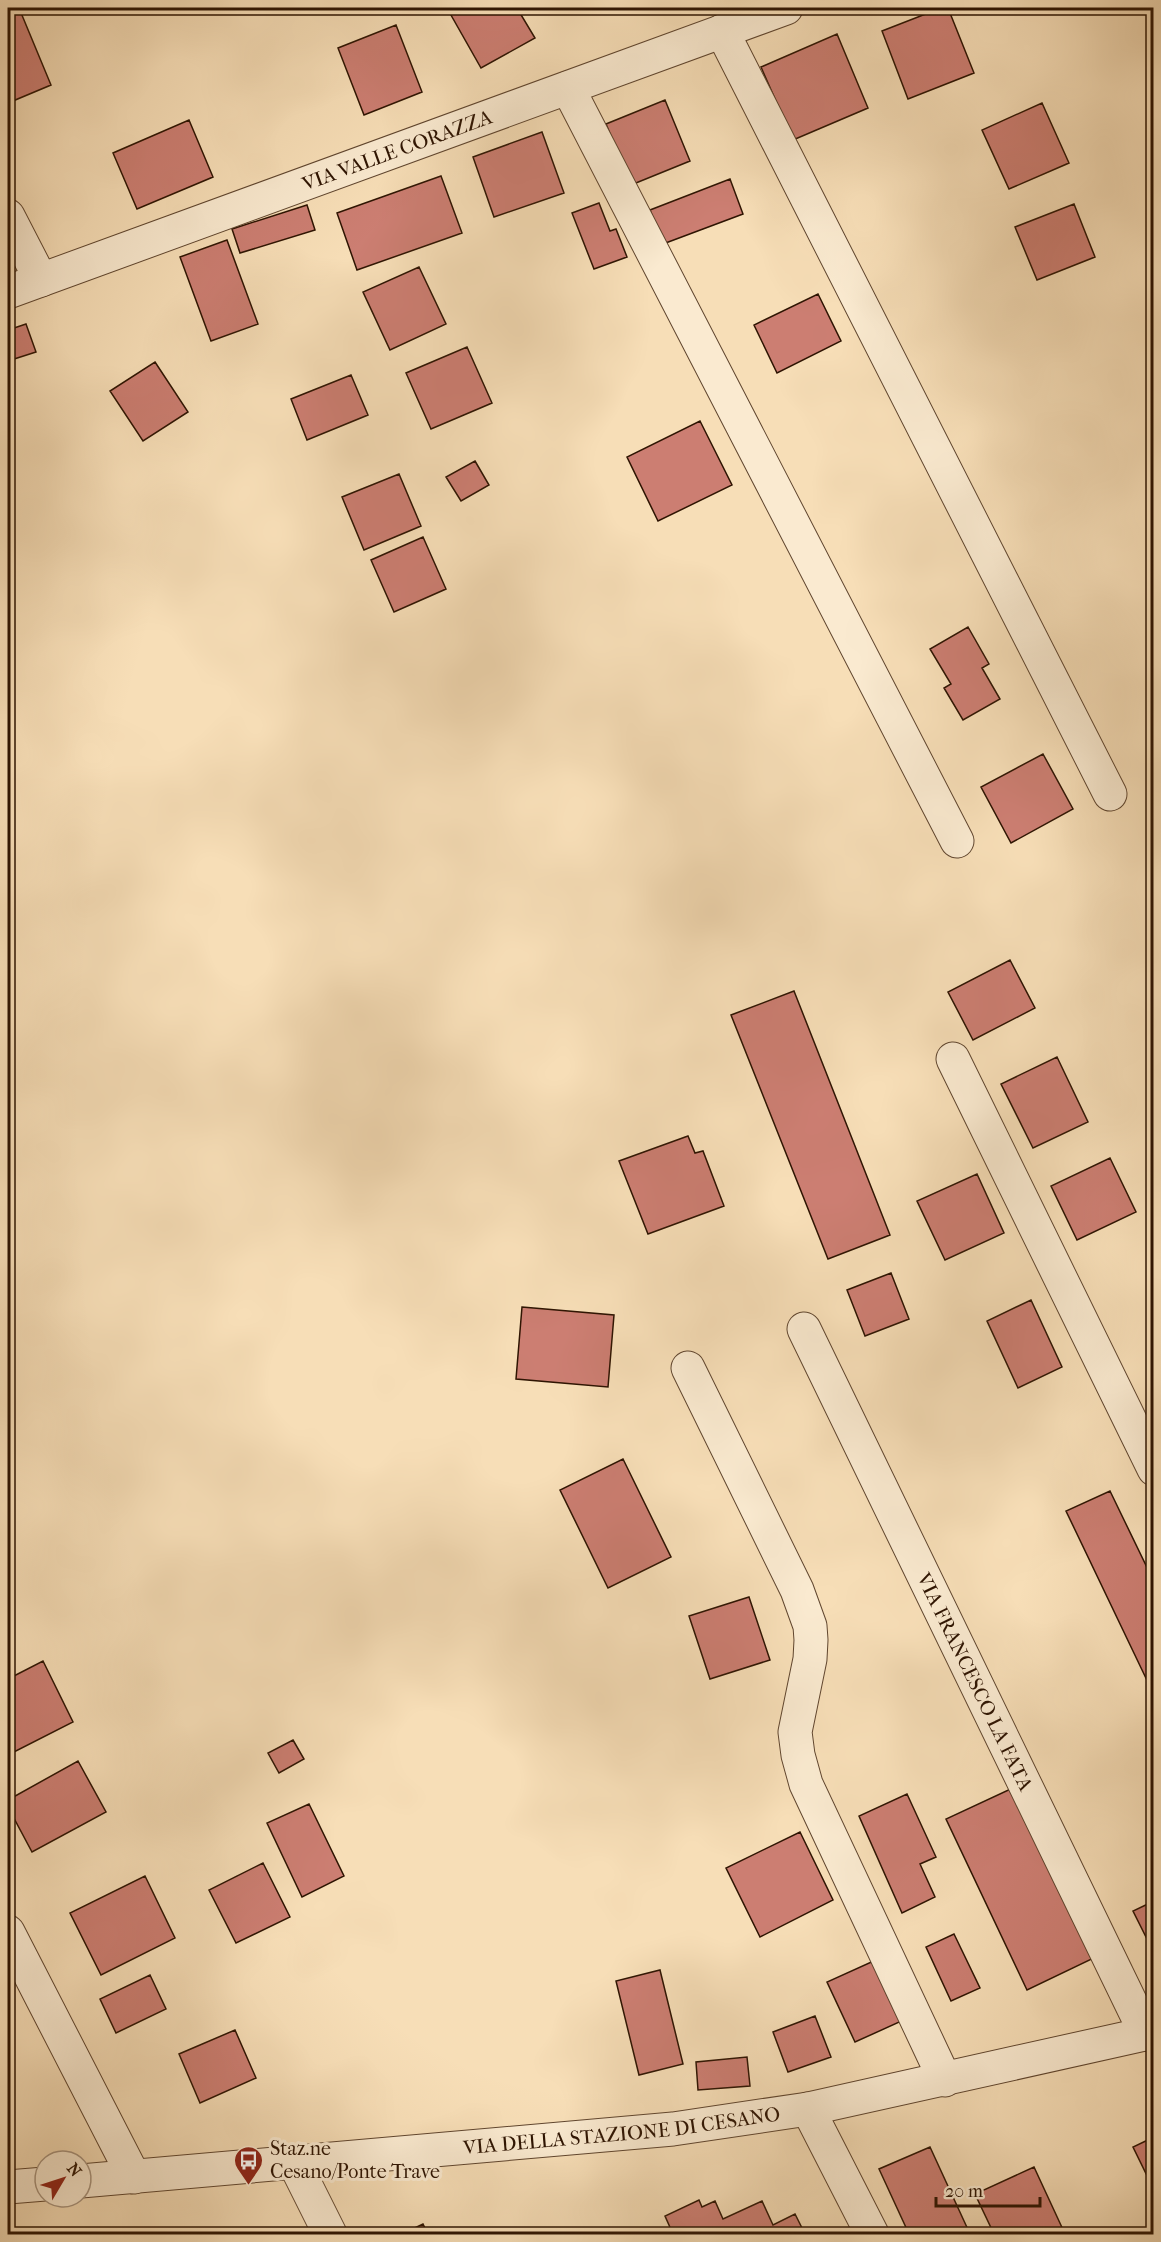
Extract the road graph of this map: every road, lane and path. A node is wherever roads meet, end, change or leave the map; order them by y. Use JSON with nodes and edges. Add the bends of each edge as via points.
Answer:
{"nodes":[{"id":1,"x":786,"y":8,"type":"edge"},
{"id":2,"x":722,"y":31,"type":"junction"},
{"id":3,"x":568,"y":88,"type":"junction"},
{"id":4,"x":8,"y":216,"type":"edge"},
{"id":5,"x":41,"y":280,"type":"junction"},
{"id":6,"x":8,"y":292,"type":"edge"},
{"id":7,"x":1110,"y":794,"type":"dead end"},
{"id":8,"x":957,"y":841,"type":"dead end"},
{"id":9,"x":953,"y":1059,"type":"dead end"},
{"id":10,"x":804,"y":1329,"type":"dead end"},
{"id":11,"x":688,"y":1368,"type":"dead end"},
{"id":12,"x":1154,"y":1469,"type":"edge"},
{"id":13,"x":8,"y":1932,"type":"edge"},
{"id":14,"x":1150,"y":2033,"type":"edge"},
{"id":15,"x":945,"y":2080,"type":"junction"},
{"id":16,"x":808,"y":2109,"type":"junction"},
{"id":17,"x":295,"y":2164,"type":"junction"},
{"id":18,"x":134,"y":2177,"type":"junction"},
{"id":19,"x":93,"y":2180,"type":"edge"},
{"id":20,"x":33,"y":2185,"type":"edge"},
{"id":21,"x":8,"y":2187,"type":"edge"},
{"id":22,"x":330,"y":2235,"type":"edge"},
{"id":23,"x":872,"y":2235,"type":"edge"}],
"edges":[{"from":1,"to":2,"type":"street","name":"VIA VALLE CORAZZA"},
{"from":2,"to":3,"type":"street","name":"VIA VALLE CORAZZA"},
{"from":2,"to":7,"type":"street"},
{"from":3,"to":5,"type":"street","name":"VIA VALLE CORAZZA"},
{"from":3,"to":8,"type":"street"},
{"from":4,"to":5,"type":"street"},
{"from":5,"to":6,"type":"street","name":"VIA VALLE CORAZZA"},
{"from":9,"to":12,"type":"street"},
{"from":10,"to":14,"type":"street","name":"VIA FRANCESCO LA FATA"},
{"from":11,"to":15,"type":"street","via":[[797,1590],[810,1626],[810,1659],[795,1732],[806,1784]]},
{"from":13,"to":18,"type":"street"},
{"from":14,"to":15,"type":"street","name":"VIA DELLA STAZIONE DI CESANO"},
{"from":15,"to":16,"type":"street","name":"VIA DELLA STAZIONE DI CESANO"},
{"from":16,"to":17,"type":"street","name":"VIA DELLA STAZIONE DI CESANO","via":[[673,2129]]},
{"from":16,"to":23,"type":"street"},
{"from":17,"to":18,"type":"street","name":"VIA DELLA STAZIONE DI CESANO"},
{"from":17,"to":22,"type":"street"},
{"from":18,"to":19,"type":"street","name":"VIA DELLA STAZIONE DI CESANO"},
{"from":20,"to":21,"type":"street"}]}
